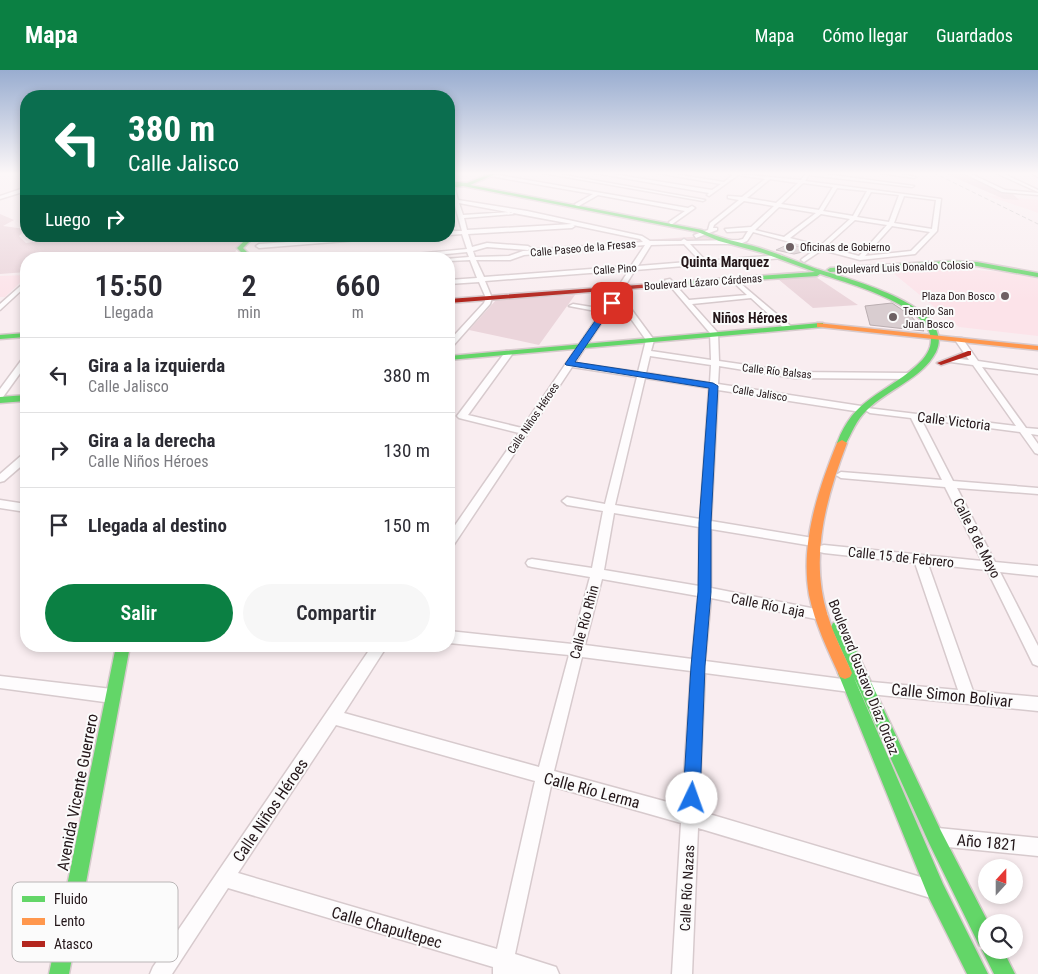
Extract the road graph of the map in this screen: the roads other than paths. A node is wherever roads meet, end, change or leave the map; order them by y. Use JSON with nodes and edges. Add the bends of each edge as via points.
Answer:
{"nodes":[{"id":1,"x":491,"y":215,"type":"edge"},
{"id":2,"x":538,"y":215,"type":"edge"},
{"id":3,"x":628,"y":215,"type":"edge"},
{"id":4,"x":629,"y":215,"type":"edge"},
{"id":5,"x":681,"y":215,"type":"edge"},
{"id":6,"x":722,"y":215,"type":"edge"},
{"id":7,"x":768,"y":215,"type":"edge"},
{"id":8,"x":816,"y":215,"type":"edge"},
{"id":9,"x":838,"y":215,"type":"edge"},
{"id":10,"x":856,"y":215,"type":"edge"},
{"id":11,"x":894,"y":215,"type":"edge"},
{"id":12,"x":936,"y":215,"type":"edge"},
{"id":13,"x":461,"y":217,"type":"joint"},
{"id":14,"x":854,"y":218,"type":"junction"},
{"id":15,"x":671,"y":223,"type":"junction"},
{"id":16,"x":891,"y":224,"type":"junction"},
{"id":17,"x":587,"y":225,"type":"junction"},
{"id":18,"x":710,"y":231,"type":"junction"},
{"id":19,"x":934,"y":231,"type":"junction"},
{"id":20,"x":466,"y":232,"type":"junction"},
{"id":21,"x":749,"y":232,"type":"junction"},
{"id":22,"x":455,"y":233,"type":"edge"},
{"id":23,"x":727,"y":236,"type":"junction"},
{"id":24,"x":784,"y":240,"type":"junction"},
{"id":25,"x":648,"y":241,"type":"junction"},
{"id":26,"x":684,"y":241,"type":"junction"},
{"id":27,"x":293,"y":242,"type":"edge"},
{"id":28,"x":252,"y":247,"type":"edge"},
{"id":29,"x":513,"y":247,"type":"junction"},
{"id":30,"x":820,"y":249,"type":"junction"},
{"id":31,"x":471,"y":250,"type":"junction"},
{"id":32,"x":448,"y":252,"type":"edge"},
{"id":33,"x":516,"y":256,"type":"junction"},
{"id":34,"x":781,"y":257,"type":"junction"},
{"id":35,"x":472,"y":258,"type":"junction"},
{"id":36,"x":860,"y":258,"type":"junction"},
{"id":37,"x":455,"y":259,"type":"edge"},
{"id":38,"x":804,"y":260,"type":"junction"},
{"id":39,"x":704,"y":262,"type":"junction"},
{"id":40,"x":635,"y":268,"type":"junction"},
{"id":41,"x":828,"y":271,"type":"junction"},
{"id":42,"x":856,"y":275,"type":"junction"},
{"id":43,"x":1038,"y":275,"type":"edge"},
{"id":44,"x":1038,"y":278,"type":"edge"},
{"id":45,"x":481,"y":279,"type":"junction"},
{"id":46,"x":734,"y":280,"type":"junction"},
{"id":47,"x":455,"y":281,"type":"edge"},
{"id":48,"x":670,"y":282,"type":"junction"},
{"id":49,"x":20,"y":289,"type":"edge"},
{"id":50,"x":620,"y":289,"type":"junction"},
{"id":51,"x":488,"y":296,"type":"junction"},
{"id":52,"x":752,"y":296,"type":"junction"},
{"id":53,"x":455,"y":297,"type":"edge"},
{"id":54,"x":455,"y":300,"type":"edge"},
{"id":55,"x":688,"y":302,"type":"junction"},
{"id":56,"x":573,"y":306,"type":"dead end"},
{"id":57,"x":0,"y":308,"type":"edge"},
{"id":58,"x":606,"y":311,"type":"junction"},
{"id":59,"x":789,"y":328,"type":"junction"},
{"id":60,"x":714,"y":333,"type":"junction"},
{"id":61,"x":20,"y":337,"type":"edge"},
{"id":62,"x":940,"y":337,"type":"junction"},
{"id":63,"x":0,"y":338,"type":"edge"},
{"id":64,"x":455,"y":339,"type":"edge"},
{"id":65,"x":650,"y":340,"type":"junction"},
{"id":66,"x":960,"y":340,"type":"junction"},
{"id":67,"x":582,"y":345,"type":"junction"},
{"id":68,"x":1038,"y":348,"type":"edge"},
{"id":69,"x":968,"y":352,"type":"junction"},
{"id":70,"x":509,"y":353,"type":"junction"},
{"id":71,"x":647,"y":354,"type":"junction"},
{"id":72,"x":455,"y":358,"type":"edge"},
{"id":73,"x":946,"y":361,"type":"junction"},
{"id":74,"x":975,"y":363,"type":"junction"},
{"id":75,"x":569,"y":364,"type":"junction"},
{"id":76,"x":715,"y":364,"type":"junction"},
{"id":77,"x":20,"y":372,"type":"edge"},
{"id":78,"x":1038,"y":372,"type":"edge"},
{"id":79,"x":641,"y":374,"type":"junction"},
{"id":80,"x":908,"y":376,"type":"junction"},
{"id":81,"x":713,"y":386,"type":"junction"},
{"id":82,"x":0,"y":395,"type":"edge"},
{"id":83,"x":20,"y":398,"type":"edge"},
{"id":84,"x":0,"y":400,"type":"edge"},
{"id":85,"x":866,"y":409,"type":"junction"},
{"id":86,"x":915,"y":416,"type":"junction"},
{"id":87,"x":1022,"y":430,"type":"junction"},
{"id":88,"x":524,"y":431,"type":"junction"},
{"id":89,"x":1038,"y":432,"type":"edge"},
{"id":90,"x":1038,"y":452,"type":"edge"},
{"id":91,"x":20,"y":462,"type":"edge"},
{"id":92,"x":841,"y":475,"type":"junction"},
{"id":93,"x":0,"y":479,"type":"edge"},
{"id":94,"x":948,"y":483,"type":"junction"},
{"id":95,"x":1038,"y":491,"type":"edge"},
{"id":96,"x":567,"y":500,"type":"dead end"},
{"id":97,"x":0,"y":504,"type":"edge"},
{"id":98,"x":20,"y":507,"type":"edge"},
{"id":99,"x":609,"y":508,"type":"junction"},
{"id":100,"x":705,"y":523,"type":"junction"},
{"id":101,"x":455,"y":533,"type":"edge"},
{"id":102,"x":819,"y":545,"type":"junction"},
{"id":103,"x":920,"y":559,"type":"junction"},
{"id":104,"x":532,"y":562,"type":"dead end"},
{"id":105,"x":991,"y":566,"type":"junction"},
{"id":106,"x":1038,"y":571,"type":"edge"},
{"id":107,"x":597,"y":574,"type":"junction"},
{"id":108,"x":705,"y":592,"type":"junction"},
{"id":109,"x":821,"y":615,"type":"junction"},
{"id":110,"x":455,"y":638,"type":"edge"},
{"id":111,"x":576,"y":650,"type":"junction"},
{"id":112,"x":122,"y":652,"type":"edge"},
{"id":113,"x":376,"y":652,"type":"edge"},
{"id":114,"x":1038,"y":660,"type":"edge"},
{"id":115,"x":698,"y":666,"type":"junction"},
{"id":116,"x":0,"y":682,"type":"edge"},
{"id":117,"x":850,"y":686,"type":"junction"},
{"id":118,"x":865,"y":687,"type":"junction"},
{"id":119,"x":112,"y":696,"type":"junction"},
{"id":120,"x":967,"y":696,"type":"junction"},
{"id":121,"x":1038,"y":704,"type":"edge"},
{"id":122,"x":333,"y":718,"type":"junction"},
{"id":123,"x":544,"y":778,"type":"junction"},
{"id":124,"x":691,"y":817,"type":"junction"},
{"id":125,"x":936,"y":837,"type":"junction"},
{"id":126,"x":1038,"y":847,"type":"edge"},
{"id":127,"x":224,"y":878,"type":"junction"},
{"id":128,"x":77,"y":882,"type":"edge"},
{"id":129,"x":936,"y":891,"type":"junction"},
{"id":130,"x":978,"y":922,"type":"edge"},
{"id":131,"x":178,"y":947,"type":"edge"},
{"id":132,"x":997,"y":959,"type":"edge"},
{"id":133,"x":168,"y":962,"type":"edge"},
{"id":134,"x":503,"y":967,"type":"edge"},
{"id":135,"x":160,"y":974,"type":"edge"},
{"id":136,"x":549,"y":974,"type":"edge"},
{"id":137,"x":682,"y":974,"type":"edge"},
{"id":138,"x":978,"y":974,"type":"edge"},
{"id":139,"x":1005,"y":974,"type":"edge"}],
"edges":[{"from":1,"to":13,"type":"street"},
{"from":2,"to":17,"type":"street"},
{"from":3,"to":15,"type":"main road"},
{"from":4,"to":18,"type":"main road"},
{"from":5,"to":15,"type":"street"},
{"from":6,"to":18,"type":"street","via":[[712,224]]},
{"from":7,"to":21,"type":"street"},
{"from":8,"to":24,"type":"street"},
{"from":9,"to":14,"type":"street"},
{"from":10,"to":14,"type":"street"},
{"from":11,"to":16,"type":"street"},
{"from":12,"to":19,"type":"street"},
{"from":13,"to":20,"type":"street"},
{"from":14,"to":16,"type":"street"},
{"from":14,"to":30,"type":"street"},
{"from":15,"to":18,"type":"main road"},
{"from":16,"to":19,"type":"street"},
{"from":16,"to":36,"type":"street"},
{"from":17,"to":20,"type":"street"},
{"from":17,"to":25,"type":"street"},
{"from":18,"to":23,"type":"main road"},
{"from":18,"to":25,"type":"street","name":"Calle Paseo de la Fresas"},
{"from":19,"to":36,"type":"street","via":[[913,253]]},
{"from":20,"to":22,"type":"street"},
{"from":20,"to":31,"type":"street"},
{"from":21,"to":23,"type":"main road"},
{"from":21,"to":24,"type":"street"},
{"from":21,"to":38,"type":"main road","via":[[759,247]]},
{"from":23,"to":26,"type":"street","name":"Calle Paseo de la Fresas"},
{"from":23,"to":34,"type":"main road"},
{"from":24,"to":30,"type":"street"},
{"from":25,"to":26,"type":"street","name":"Calle Paseo de la Fresas"},
{"from":25,"to":29,"type":"street","name":"Calle Paseo de la Fresas"},
{"from":25,"to":33,"type":"street","name":"Calle Paseo de la Fresas"},
{"from":25,"to":40,"type":"street","name":"Calle Niños Héroes"},
{"from":26,"to":39,"type":"street"},
{"from":27,"to":28,"type":"street"},
{"from":29,"to":31,"type":"street","name":"Calle Paseo de la Fresas","via":[[487,245]]},
{"from":29,"to":33,"type":"street"},
{"from":30,"to":36,"type":"street"},
{"from":30,"to":38,"type":"street"},
{"from":31,"to":32,"type":"street","name":"Calle Paseo de la Fresas"},
{"from":31,"to":35,"type":"street"},
{"from":33,"to":35,"type":"street","name":"Calle Paseo de la Fresas","via":[[484,260]]},
{"from":34,"to":39,"type":"street","name":"Calle Pino"},
{"from":34,"to":41,"type":"main road"},
{"from":35,"to":37,"type":"street","name":"Calle Paseo de la Fresas"},
{"from":35,"to":45,"type":"street"},
{"from":38,"to":41,"type":"main road"},
{"from":39,"to":40,"type":"street","name":"Calle Pino"},
{"from":40,"to":45,"type":"street","name":"Calle Pino"},
{"from":40,"to":50,"type":"street","name":"Calle Niños Héroes"},
{"from":41,"to":42,"type":"main road"},
{"from":41,"to":43,"type":"main road","name":"Boulevard Luis Donaldo Colosio","via":[[949,263],[985,265]]},
{"from":41,"to":46,"type":"main road","name":"Boulevard Lázaro Cárdenas"},
{"from":41,"to":48,"type":"main road","name":"Boulevard Lázaro Cárdenas"},
{"from":41,"to":62,"type":"main road","via":[[900,301],[917,312]]},
{"from":42,"to":44,"type":"main road","name":"Boulevard Luis Donaldo Colosio","via":[[968,268]]},
{"from":42,"to":62,"type":"main road","via":[[926,312],[939,325]]},
{"from":45,"to":47,"type":"street","name":"Calle Pino"},
{"from":45,"to":51,"type":"street"},
{"from":46,"to":48,"type":"main road","name":"Boulevard Lázaro Cárdenas"},
{"from":46,"to":52,"type":"street"},
{"from":48,"to":50,"type":"main road","name":"Boulevard Lázaro Cárdenas"},
{"from":48,"to":55,"type":"street"},
{"from":49,"to":57,"type":"street"},
{"from":50,"to":51,"type":"main road","name":"Boulevard Lázaro Cárdenas"},
{"from":50,"to":58,"type":"street","name":"Calle Niños Héroes"},
{"from":50,"to":65,"type":"street"},
{"from":51,"to":53,"type":"main road","name":"Boulevard Lázaro Cárdenas"},
{"from":51,"to":54,"type":"main road","name":"Boulevard Lázaro Cárdenas"},
{"from":51,"to":64,"type":"street","via":[[487,304]]},
{"from":52,"to":55,"type":"street"},
{"from":52,"to":59,"type":"street"},
{"from":55,"to":60,"type":"street"},
{"from":56,"to":58,"type":"street"},
{"from":58,"to":67,"type":"street","name":"Calle Niños Héroes"},
{"from":59,"to":60,"type":"main road"},
{"from":59,"to":62,"type":"main road","via":[[825,325]]},
{"from":60,"to":65,"type":"main road"},
{"from":60,"to":76,"type":"street","name":"Calle Río Nazas"},
{"from":61,"to":63,"type":"main road"},
{"from":62,"to":66,"type":"main road"},
{"from":62,"to":73,"type":"main road"},
{"from":62,"to":80,"type":"main road","name":"Boulevard Gustavo Díaz Ordaz","via":[[929,359]]},
{"from":65,"to":67,"type":"main road"},
{"from":65,"to":71,"type":"street","name":"Calle Río Rhin"},
{"from":66,"to":68,"type":"main road"},
{"from":66,"to":69,"type":"street"},
{"from":67,"to":70,"type":"main road"},
{"from":67,"to":75,"type":"street","name":"Calle Niños Héroes"},
{"from":69,"to":73,"type":"main road","name":"Boulevard Gustavo Díaz Ordaz"},
{"from":69,"to":74,"type":"street"},
{"from":70,"to":72,"type":"main road"},
{"from":70,"to":88,"type":"street","via":[[462,416]]},
{"from":71,"to":76,"type":"street","name":"Calle Río Balsas"},
{"from":71,"to":79,"type":"street","name":"Calle Río Rhin"},
{"from":73,"to":74,"type":"street"},
{"from":73,"to":85,"type":"main road","name":"Boulevard Gustavo Díaz Ordaz"},
{"from":74,"to":78,"type":"street"},
{"from":74,"to":87,"type":"street"},
{"from":75,"to":79,"type":"street","name":"Calle Jalisco"},
{"from":75,"to":88,"type":"street","name":"Calle Niños Héroes"},
{"from":76,"to":80,"type":"street","name":"Calle Río Balsas","via":[[794,376]]},
{"from":76,"to":81,"type":"street","name":"Calle Río Nazas"},
{"from":77,"to":82,"type":"street"},
{"from":79,"to":81,"type":"street","name":"Calle Jalisco"},
{"from":79,"to":99,"type":"street","name":"Calle Río Rhin"},
{"from":80,"to":85,"type":"main road","name":"Boulevard Gustavo Díaz Ordaz","via":[[877,395]]},
{"from":81,"to":85,"type":"street","name":"Calle Jalisco"},
{"from":81,"to":100,"type":"street","name":"Calle Río Nazas"},
{"from":83,"to":84,"type":"main road"},
{"from":85,"to":86,"type":"street","name":"Calle Victoria"},
{"from":85,"to":92,"type":"main road","name":"Boulevard Gustavo Díaz Ordaz","via":[[856,428]]},
{"from":85,"to":102,"type":"main road","name":"Boulevard Gustavo Díaz Ordaz","via":[[848,430],[832,471]]},
{"from":86,"to":87,"type":"street","name":"Calle Victoria"},
{"from":86,"to":94,"type":"street","name":"Calle 8 de Mayo"},
{"from":87,"to":89,"type":"street","name":"Calle Victoria"},
{"from":87,"to":90,"type":"street"},
{"from":88,"to":101,"type":"street","name":"Calle Niños Héroes"},
{"from":91,"to":93,"type":"street"},
{"from":92,"to":94,"type":"street"},
{"from":92,"to":102,"type":"main road","name":"Boulevard Gustavo Díaz Ordaz","via":[[824,538]]},
{"from":94,"to":95,"type":"street"},
{"from":94,"to":105,"type":"street","name":"Calle 8 de Mayo"},
{"from":96,"to":99,"type":"street","name":"Calle 15 de Febrero"},
{"from":97,"to":98,"type":"street"},
{"from":99,"to":100,"type":"street","name":"Calle 15 de Febrero"},
{"from":99,"to":107,"type":"street","name":"Calle Río Rhin"},
{"from":100,"to":102,"type":"street","name":"Calle 15 de Febrero"},
{"from":100,"to":108,"type":"street","name":"Calle Río Nazas"},
{"from":102,"to":103,"type":"street","name":"Calle 15 de Febrero"},
{"from":102,"to":109,"type":"main road","name":"Boulevard Gustavo Díaz Ordaz","via":[[814,587]]},
{"from":102,"to":118,"type":"main road","name":"Boulevard Gustavo Díaz Ordaz","via":[[834,619]]},
{"from":103,"to":105,"type":"street","name":"Calle 15 de Febrero"},
{"from":103,"to":120,"type":"street"},
{"from":104,"to":107,"type":"street","name":"Calle Río Laja"},
{"from":105,"to":106,"type":"street","name":"Calle 15 de Febrero"},
{"from":105,"to":114,"type":"street","name":"Calle 8 de Mayo"},
{"from":107,"to":108,"type":"street","name":"Calle Río Laja"},
{"from":107,"to":111,"type":"street","name":"Calle Río Rhin"},
{"from":108,"to":109,"type":"street","name":"Calle Río Laja"},
{"from":108,"to":115,"type":"street","name":"Calle Río Nazas"},
{"from":109,"to":117,"type":"main road","name":"Boulevard Gustavo Díaz Ordaz"},
{"from":110,"to":111,"type":"street","name":"Calle Simon Bolivar"},
{"from":111,"to":115,"type":"street","name":"Calle Simon Bolivar"},
{"from":111,"to":123,"type":"street","name":"Calle Río Rhin"},
{"from":112,"to":119,"type":"main road","name":"Avenida Vicente Guerrero"},
{"from":113,"to":122,"type":"street","name":"Calle Niños Héroes"},
{"from":115,"to":117,"type":"street","name":"Calle Simon Bolivar"},
{"from":115,"to":124,"type":"street","name":"Calle Río Nazas"},
{"from":116,"to":119,"type":"street"},
{"from":117,"to":118,"type":"street","name":"Calle Simon Bolivar"},
{"from":117,"to":129,"type":"main road","name":"Boulevard Gustavo Díaz Ordaz"},
{"from":118,"to":120,"type":"street","name":"Calle Simon Bolivar"},
{"from":118,"to":125,"type":"main road","name":"Boulevard Gustavo Díaz Ordaz"},
{"from":119,"to":128,"type":"main road","name":"Avenida Vicente Guerrero"},
{"from":120,"to":121,"type":"street","name":"Calle Simon Bolivar"},
{"from":122,"to":123,"type":"street","name":"Calle Río Lerma"},
{"from":122,"to":127,"type":"street","name":"Calle Niños Héroes"},
{"from":123,"to":124,"type":"street","name":"Calle Río Lerma"},
{"from":123,"to":134,"type":"street","name":"Calle Río Rhin"},
{"from":124,"to":129,"type":"street","name":"Calle Río Lerma"},
{"from":124,"to":137,"type":"street","name":"Calle Río Nazas"},
{"from":125,"to":126,"type":"street","name":"Año 1821"},
{"from":125,"to":130,"type":"main road","name":"Boulevard Gustavo Díaz Ordaz"},
{"from":127,"to":131,"type":"street","name":"Calle Niños Héroes"},
{"from":127,"to":134,"type":"street","name":"Calle Chapultepec","via":[[439,942]]},
{"from":129,"to":138,"type":"main road","name":"Boulevard Gustavo Díaz Ordaz"},
{"from":132,"to":139,"type":"main road"},
{"from":133,"to":135,"type":"street","name":"Calle Niños Héroes"},
{"from":134,"to":136,"type":"street","name":"Calle Chapultepec"}]}
